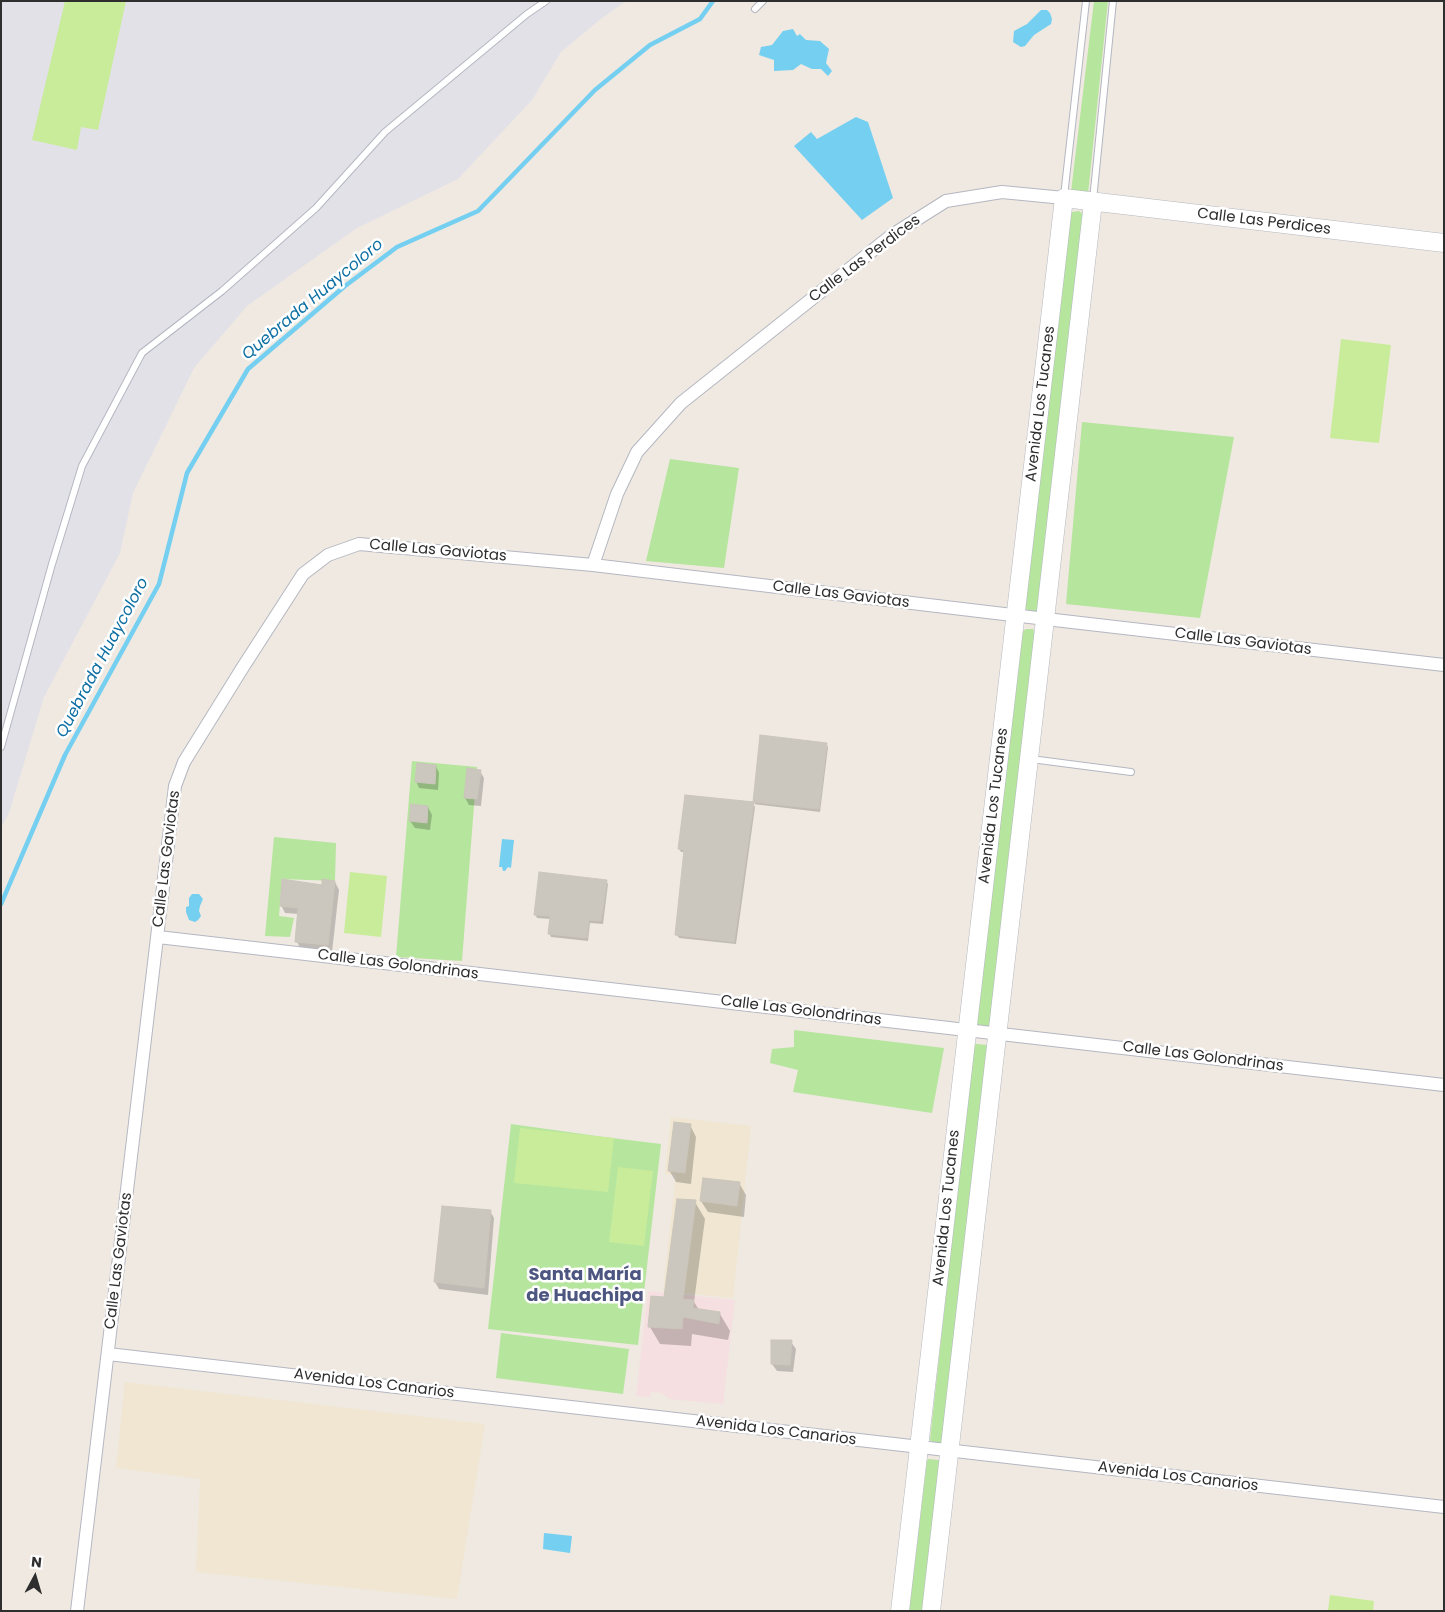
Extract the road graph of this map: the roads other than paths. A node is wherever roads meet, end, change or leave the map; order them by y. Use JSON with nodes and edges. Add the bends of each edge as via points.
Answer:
{"nodes":[{"id":1,"x":546,"y":1,"type":"edge"},
{"id":2,"x":763,"y":1,"type":"edge"},
{"id":3,"x":1086,"y":1,"type":"edge"},
{"id":4,"x":1113,"y":1,"type":"edge"},
{"id":5,"x":755,"y":8,"type":"dead end"},
{"id":6,"x":1064,"y":198,"type":"junction"},
{"id":7,"x":1093,"y":202,"type":"junction"},
{"id":8,"x":1444,"y":243,"type":"edge"},
{"id":9,"x":593,"y":565,"type":"junction"},
{"id":10,"x":1016,"y":616,"type":"junction"},
{"id":11,"x":1046,"y":620,"type":"junction"},
{"id":12,"x":1444,"y":665,"type":"edge"},
{"id":13,"x":1,"y":747,"type":"edge"},
{"id":14,"x":1030,"y":759,"type":"junction"},
{"id":15,"x":1131,"y":772,"type":"dead end"},
{"id":16,"x":158,"y":937,"type":"junction"},
{"id":17,"x":967,"y":1030,"type":"junction"},
{"id":18,"x":997,"y":1034,"type":"junction"},
{"id":19,"x":1444,"y":1085,"type":"edge"},
{"id":20,"x":108,"y":1354,"type":"junction"},
{"id":21,"x":920,"y":1447,"type":"junction"},
{"id":22,"x":949,"y":1450,"type":"junction"},
{"id":23,"x":1444,"y":1508,"type":"edge"},
{"id":24,"x":77,"y":1611,"type":"edge"},
{"id":25,"x":900,"y":1611,"type":"edge"},
{"id":26,"x":931,"y":1611,"type":"edge"}],
"edges":[{"from":1,"to":13,"type":"lane","via":[[526,14],[385,132],[316,208],[222,291],[142,352],[82,466]]},
{"from":2,"to":5,"type":"lane"},
{"from":3,"to":6,"type":"lane","name":"Avenida Los Tucanes"},
{"from":4,"to":7,"type":"lane","name":"Avenida Los Tucanes"},
{"from":6,"to":7,"type":"street","name":"Calle Las Perdices"},
{"from":6,"to":9,"type":"street","name":"Calle Las Perdices","via":[[1002,192],[946,201],[892,235],[681,403],[637,452],[617,494]]},
{"from":6,"to":10,"type":"street","name":"Avenida Los Tucanes"},
{"from":7,"to":8,"type":"street","name":"Calle Las Perdices"},
{"from":7,"to":11,"type":"street","name":"Avenida Los Tucanes"},
{"from":9,"to":10,"type":"street","name":"Calle Las Gaviotas"},
{"from":9,"to":16,"type":"street","name":"Calle Las Gaviotas","via":[[359,544],[328,554],[303,574],[184,762],[175,786]]},
{"from":10,"to":11,"type":"street","name":"Calle Las Gaviotas"},
{"from":10,"to":17,"type":"street","name":"Avenida Los Tucanes"},
{"from":11,"to":12,"type":"street","name":"Calle Las Gaviotas"},
{"from":11,"to":14,"type":"street","name":"Avenida Los Tucanes"},
{"from":14,"to":15,"type":"lane"},
{"from":14,"to":18,"type":"street","name":"Avenida Los Tucanes"},
{"from":16,"to":17,"type":"street","name":"Calle Las Golondrinas"},
{"from":16,"to":20,"type":"street","name":"Calle Las Gaviotas"},
{"from":17,"to":18,"type":"street","name":"Calle Las Golondrinas"},
{"from":17,"to":21,"type":"street","name":"Avenida Los Tucanes"},
{"from":18,"to":19,"type":"street","name":"Calle Las Golondrinas"},
{"from":18,"to":22,"type":"street","name":"Avenida Los Tucanes"},
{"from":20,"to":21,"type":"street","name":"Avenida Los Canarios"},
{"from":20,"to":24,"type":"street","name":"Calle Las Gaviotas"},
{"from":21,"to":22,"type":"street","name":"Avenida Los Canarios"},
{"from":21,"to":25,"type":"street","name":"Avenida Los Tucanes"},
{"from":22,"to":23,"type":"street","name":"Avenida Los Canarios"},
{"from":22,"to":26,"type":"street","name":"Avenida Los Tucanes"}]}
